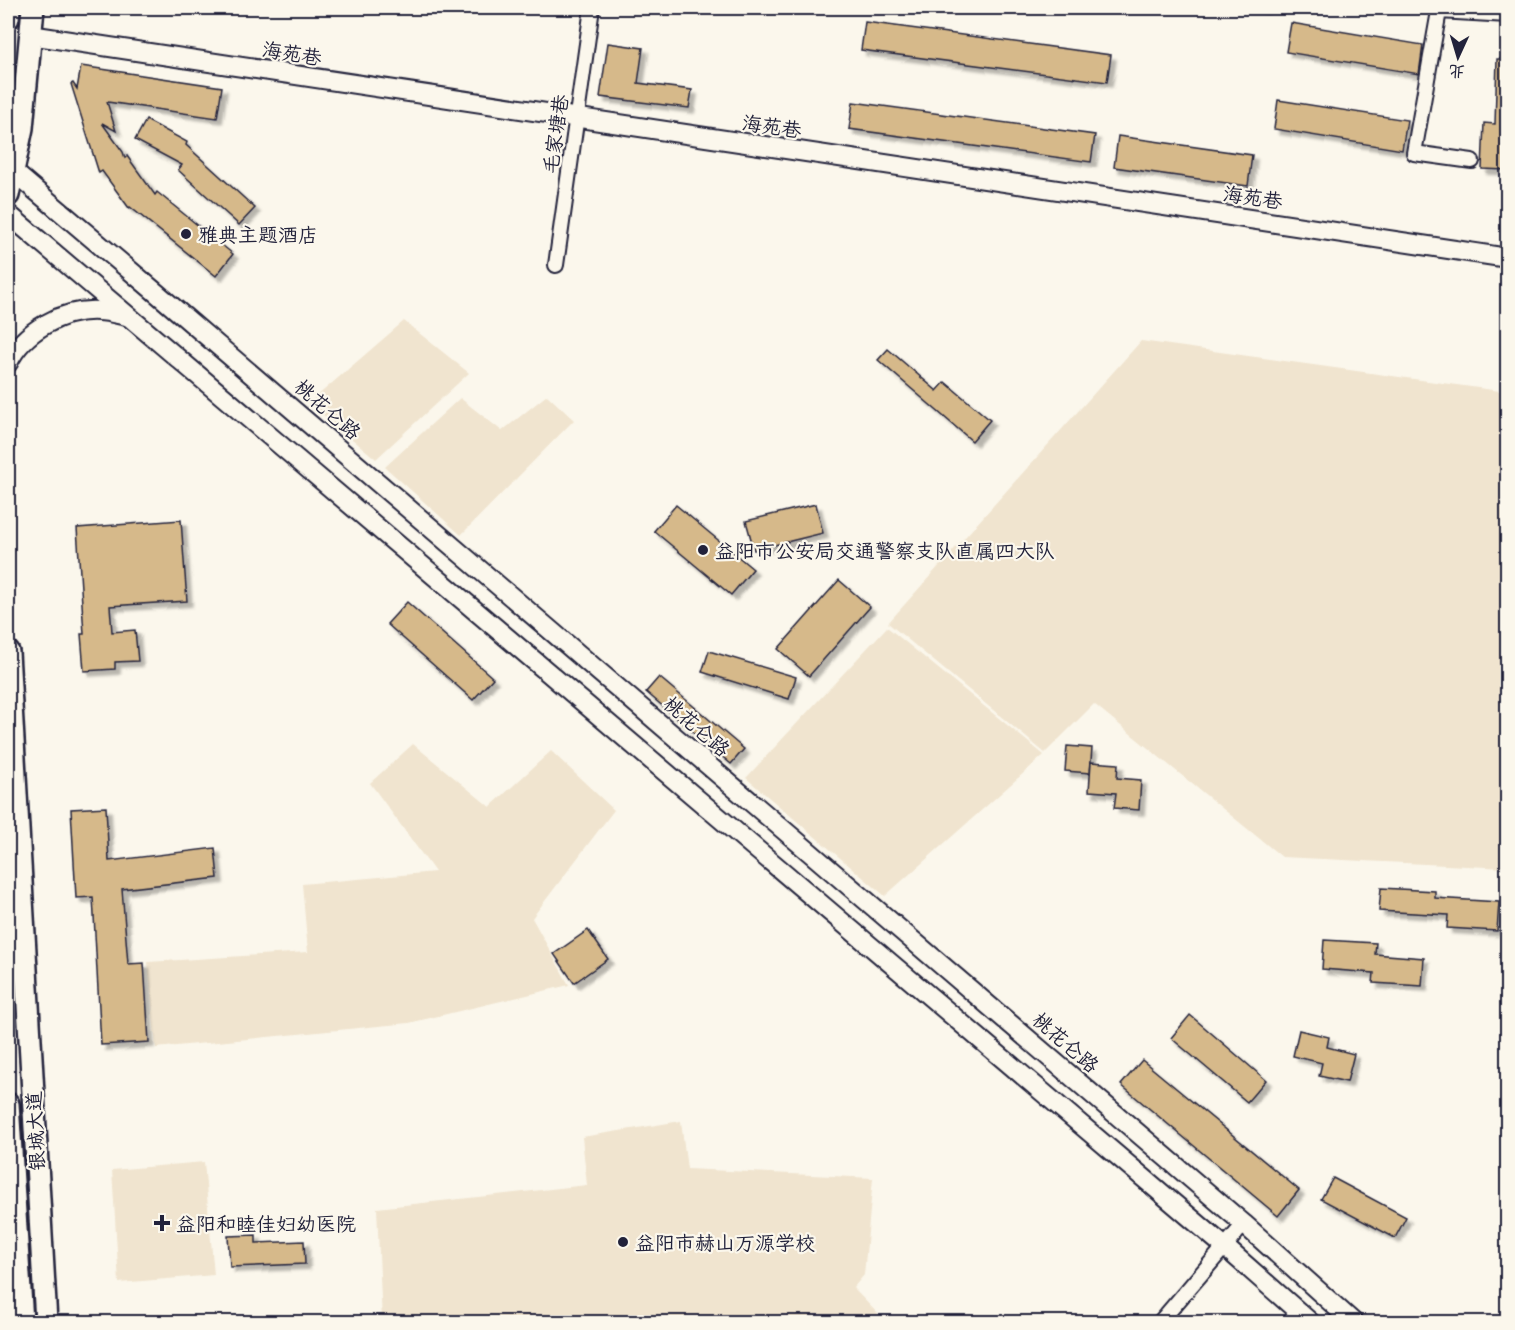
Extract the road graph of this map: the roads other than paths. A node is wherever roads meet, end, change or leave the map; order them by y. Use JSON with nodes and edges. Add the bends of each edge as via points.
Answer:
{"nodes":[{"id":1,"x":9,"y":8,"type":"edge"},
{"id":2,"x":33,"y":8,"type":"edge"},
{"id":3,"x":592,"y":8,"type":"edge"},
{"id":4,"x":1254,"y":8,"type":"edge"},
{"id":5,"x":1269,"y":8,"type":"edge"},
{"id":6,"x":1464,"y":10,"type":"edge"},
{"id":7,"x":1508,"y":15,"type":"edge"},
{"id":8,"x":8,"y":18,"type":"edge"},
{"id":9,"x":30,"y":35,"type":"junction"},
{"id":10,"x":576,"y":119,"type":"junction"},
{"id":11,"x":1473,"y":161,"type":"dead end"},
{"id":12,"x":10,"y":169,"type":"edge"},
{"id":13,"x":8,"y":195,"type":"edge"},
{"id":14,"x":8,"y":214,"type":"edge"},
{"id":15,"x":1508,"y":258,"type":"edge"},
{"id":16,"x":556,"y":265,"type":"dead end"},
{"id":17,"x":130,"y":317,"type":"junction"},
{"id":18,"x":8,"y":363,"type":"edge"},
{"id":19,"x":8,"y":652,"type":"edge"},
{"id":20,"x":8,"y":1104,"type":"edge"},
{"id":21,"x":1244,"y":1224,"type":"junction"},
{"id":22,"x":1225,"y":1247,"type":"junction"},
{"id":23,"x":22,"y":1323,"type":"edge"},
{"id":24,"x":46,"y":1323,"type":"edge"},
{"id":25,"x":1160,"y":1323,"type":"edge"},
{"id":26,"x":1310,"y":1323,"type":"edge"},
{"id":27,"x":1353,"y":1323,"type":"edge"}],
"edges":[{"from":1,"to":8,"type":"main road"},
{"from":2,"to":9,"type":"main road"},
{"from":3,"to":10,"type":"street","name":"毛家塘巷"},
{"from":4,"to":5,"type":"lane"},
{"from":6,"to":7,"type":"street"},
{"from":6,"to":11,"type":"street","via":[[1440,11],[1414,153]]},
{"from":9,"to":10,"type":"main road","name":"海苑巷"},
{"from":9,"to":12,"type":"main road","via":[[22,128]]},
{"from":10,"to":15,"type":"main road","name":"海苑巷"},
{"from":10,"to":16,"type":"street","name":"毛家塘巷"},
{"from":12,"to":13,"type":"main road"},
{"from":12,"to":21,"type":"main road","name":"桃花仑路"},
{"from":14,"to":17,"type":"main road"},
{"from":17,"to":18,"type":"main road","via":[[98,310],[65,315],[35,330],[12,353]]},
{"from":17,"to":22,"type":"main road"},
{"from":19,"to":24,"type":"main road","name":"银城大道"},
{"from":20,"to":23,"type":"main road","name":"银城大道"},
{"from":21,"to":22,"type":"street"},
{"from":21,"to":27,"type":"main road","name":"桃花仑路"},
{"from":22,"to":25,"type":"street"},
{"from":22,"to":26,"type":"main road"}]}
